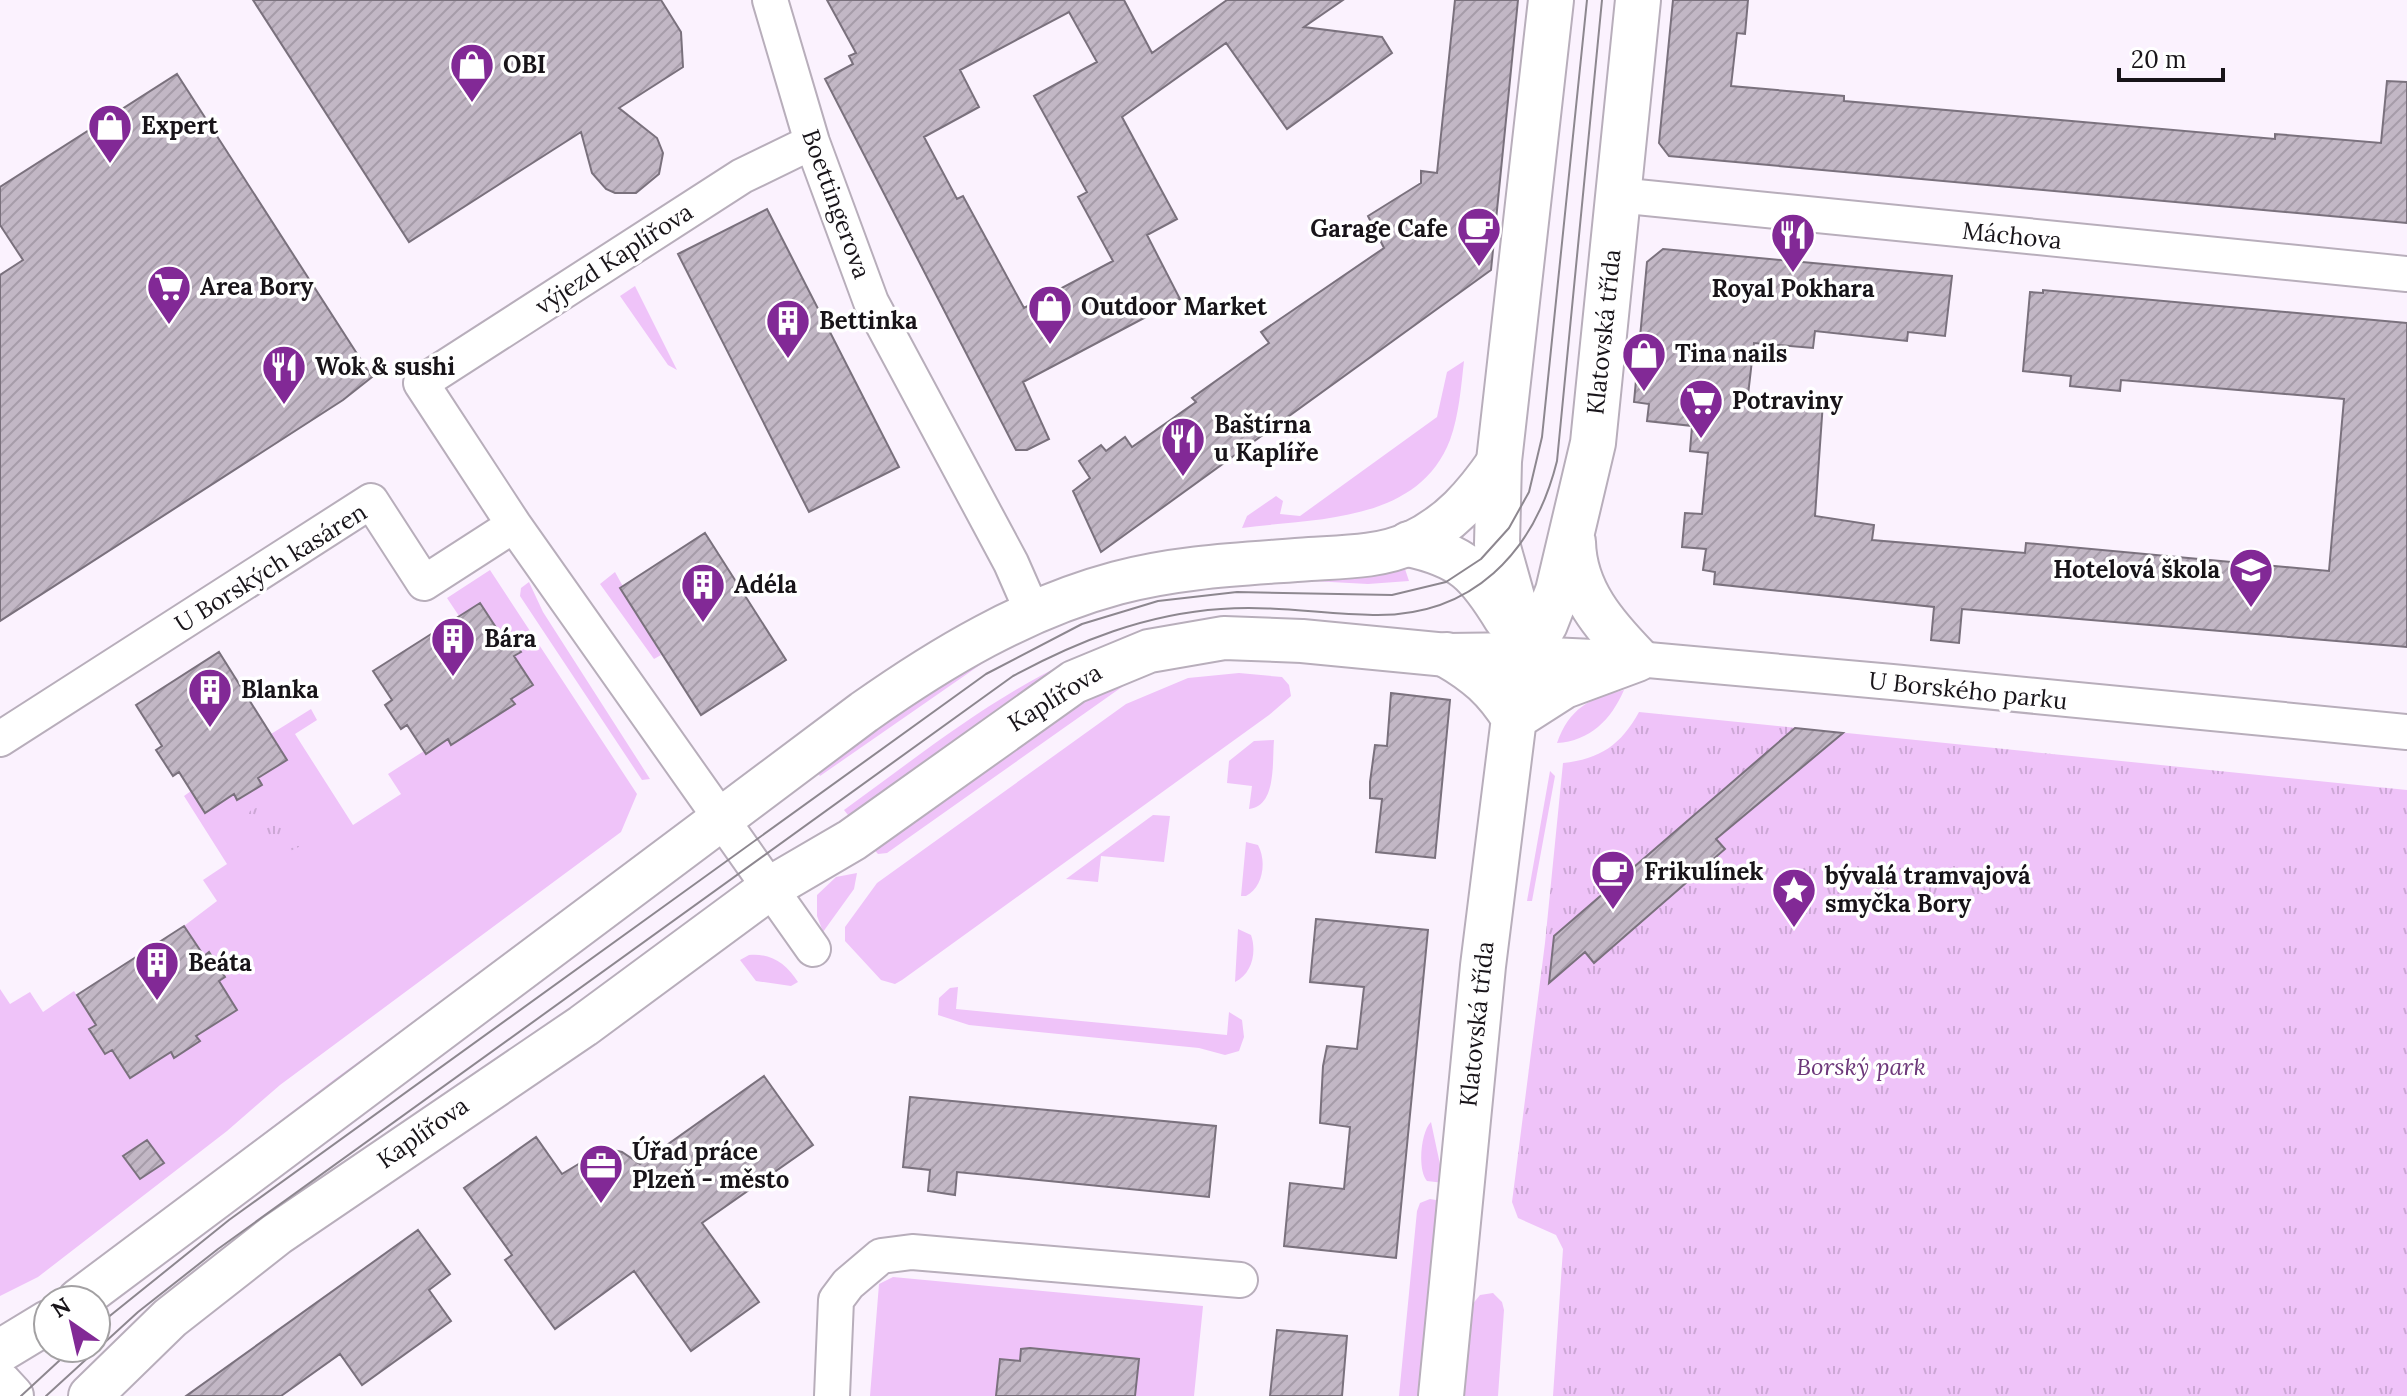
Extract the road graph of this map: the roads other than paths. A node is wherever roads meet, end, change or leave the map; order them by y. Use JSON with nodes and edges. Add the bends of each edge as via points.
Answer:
{"nodes":[{"id":1,"x":770,"y":0,"type":"edge"},
{"id":2,"x":1551,"y":0,"type":"edge"},
{"id":3,"x":1638,"y":0,"type":"edge"},
{"id":4,"x":812,"y":142,"type":"junction"},
{"id":5,"x":1617,"y":195,"type":"junction"},
{"id":6,"x":2407,"y":274,"type":"edge"},
{"id":7,"x":1499,"y":461,"type":"junction"},
{"id":8,"x":1573,"y":524,"type":"junction"},
{"id":9,"x":514,"y":525,"type":"junction"},
{"id":10,"x":1409,"y":544,"type":"junction"},
{"id":11,"x":1033,"y":613,"type":"junction"},
{"id":12,"x":1528,"y":654,"type":"junction"},
{"id":13,"x":1447,"y":655,"type":"junction"},
{"id":14,"x":1637,"y":659,"type":"junction"},
{"id":15,"x":1514,"y":718,"type":"junction"},
{"id":16,"x":2407,"y":732,"type":"edge"},
{"id":17,"x":0,"y":739,"type":"edge"},
{"id":18,"x":721,"y":819,"type":"junction"},
{"id":19,"x":770,"y":888,"type":"junction"},
{"id":20,"x":813,"y":949,"type":"dead end"},
{"id":21,"x":1240,"y":1280,"type":"dead end"},
{"id":22,"x":100,"y":1284,"type":"edge"},
{"id":23,"x":32,"y":1332,"type":"edge"},
{"id":24,"x":0,"y":1351,"type":"edge"},
{"id":25,"x":0,"y":1383,"type":"edge"},
{"id":26,"x":12,"y":1396,"type":"edge"},
{"id":27,"x":90,"y":1396,"type":"edge"},
{"id":28,"x":832,"y":1396,"type":"edge"},
{"id":29,"x":1441,"y":1396,"type":"edge"}],
"edges":[{"from":1,"to":4,"type":"street","name":"Boettingerova"},
{"from":2,"to":7,"type":"main road","name":"Klatovská třída"},
{"from":3,"to":5,"type":"main road","name":"Klatovská třída"},
{"from":4,"to":9,"type":"street","name":"výjezd Kaplířova","via":[[742,176],[421,383]]},
{"from":4,"to":11,"type":"street","name":"Boettingerova","via":[[871,302]]},
{"from":5,"to":6,"type":"street","name":"Máchova"},
{"from":5,"to":8,"type":"main road","name":"Klatovská třída","via":[[1593,443]]},
{"from":7,"to":10,"type":"street","via":[[1461,510]]},
{"from":7,"to":12,"type":"main road","name":"Klatovská třída","via":[[1497,544]]},
{"from":8,"to":12,"type":"main road","name":"Klatovská třída","via":[[1558,591]]},
{"from":8,"to":14,"type":"main road","via":[[1573,556],[1581,587],[1597,615]]},
{"from":9,"to":17,"type":"street","name":"U Borských kasáren","via":[[424,583],[371,501]]},
{"from":9,"to":18,"type":"street"},
{"from":10,"to":11,"type":"street","via":[[1353,556],[1172,571],[1114,583]]},
{"from":10,"to":12,"type":"main road","via":[[1441,551],[1484,581]]},
{"from":11,"to":18,"type":"street","via":[[943,658]]},
{"from":12,"to":13,"type":"street","name":"Kaplířova"},
{"from":12,"to":14,"type":"street","name":"U Borského parku"},
{"from":12,"to":15,"type":"main road","name":"Klatovská třída"},
{"from":13,"to":15,"type":"main road","via":[[1490,685]]},
{"from":13,"to":19,"type":"street","name":"Kaplířova","via":[[1224,638],[1149,651],[1074,682],[852,840]]},
{"from":14,"to":15,"type":"main road","via":[[1564,686]]},
{"from":14,"to":16,"type":"street","name":"U Borského parku"},
{"from":15,"to":29,"type":"main road","name":"Klatovská třída","via":[[1478,1004]]},
{"from":18,"to":19,"type":"street"},
{"from":18,"to":22,"type":"street"},
{"from":19,"to":20,"type":"street"},
{"from":19,"to":27,"type":"street","name":"Kaplířova","via":[[583,1026],[267,1242],[170,1318]]},
{"from":21,"to":28,"type":"street","via":[[912,1252],[881,1256],[836,1300]]},
{"from":23,"to":24,"type":"street"},
{"from":25,"to":26,"type":"street"}]}
